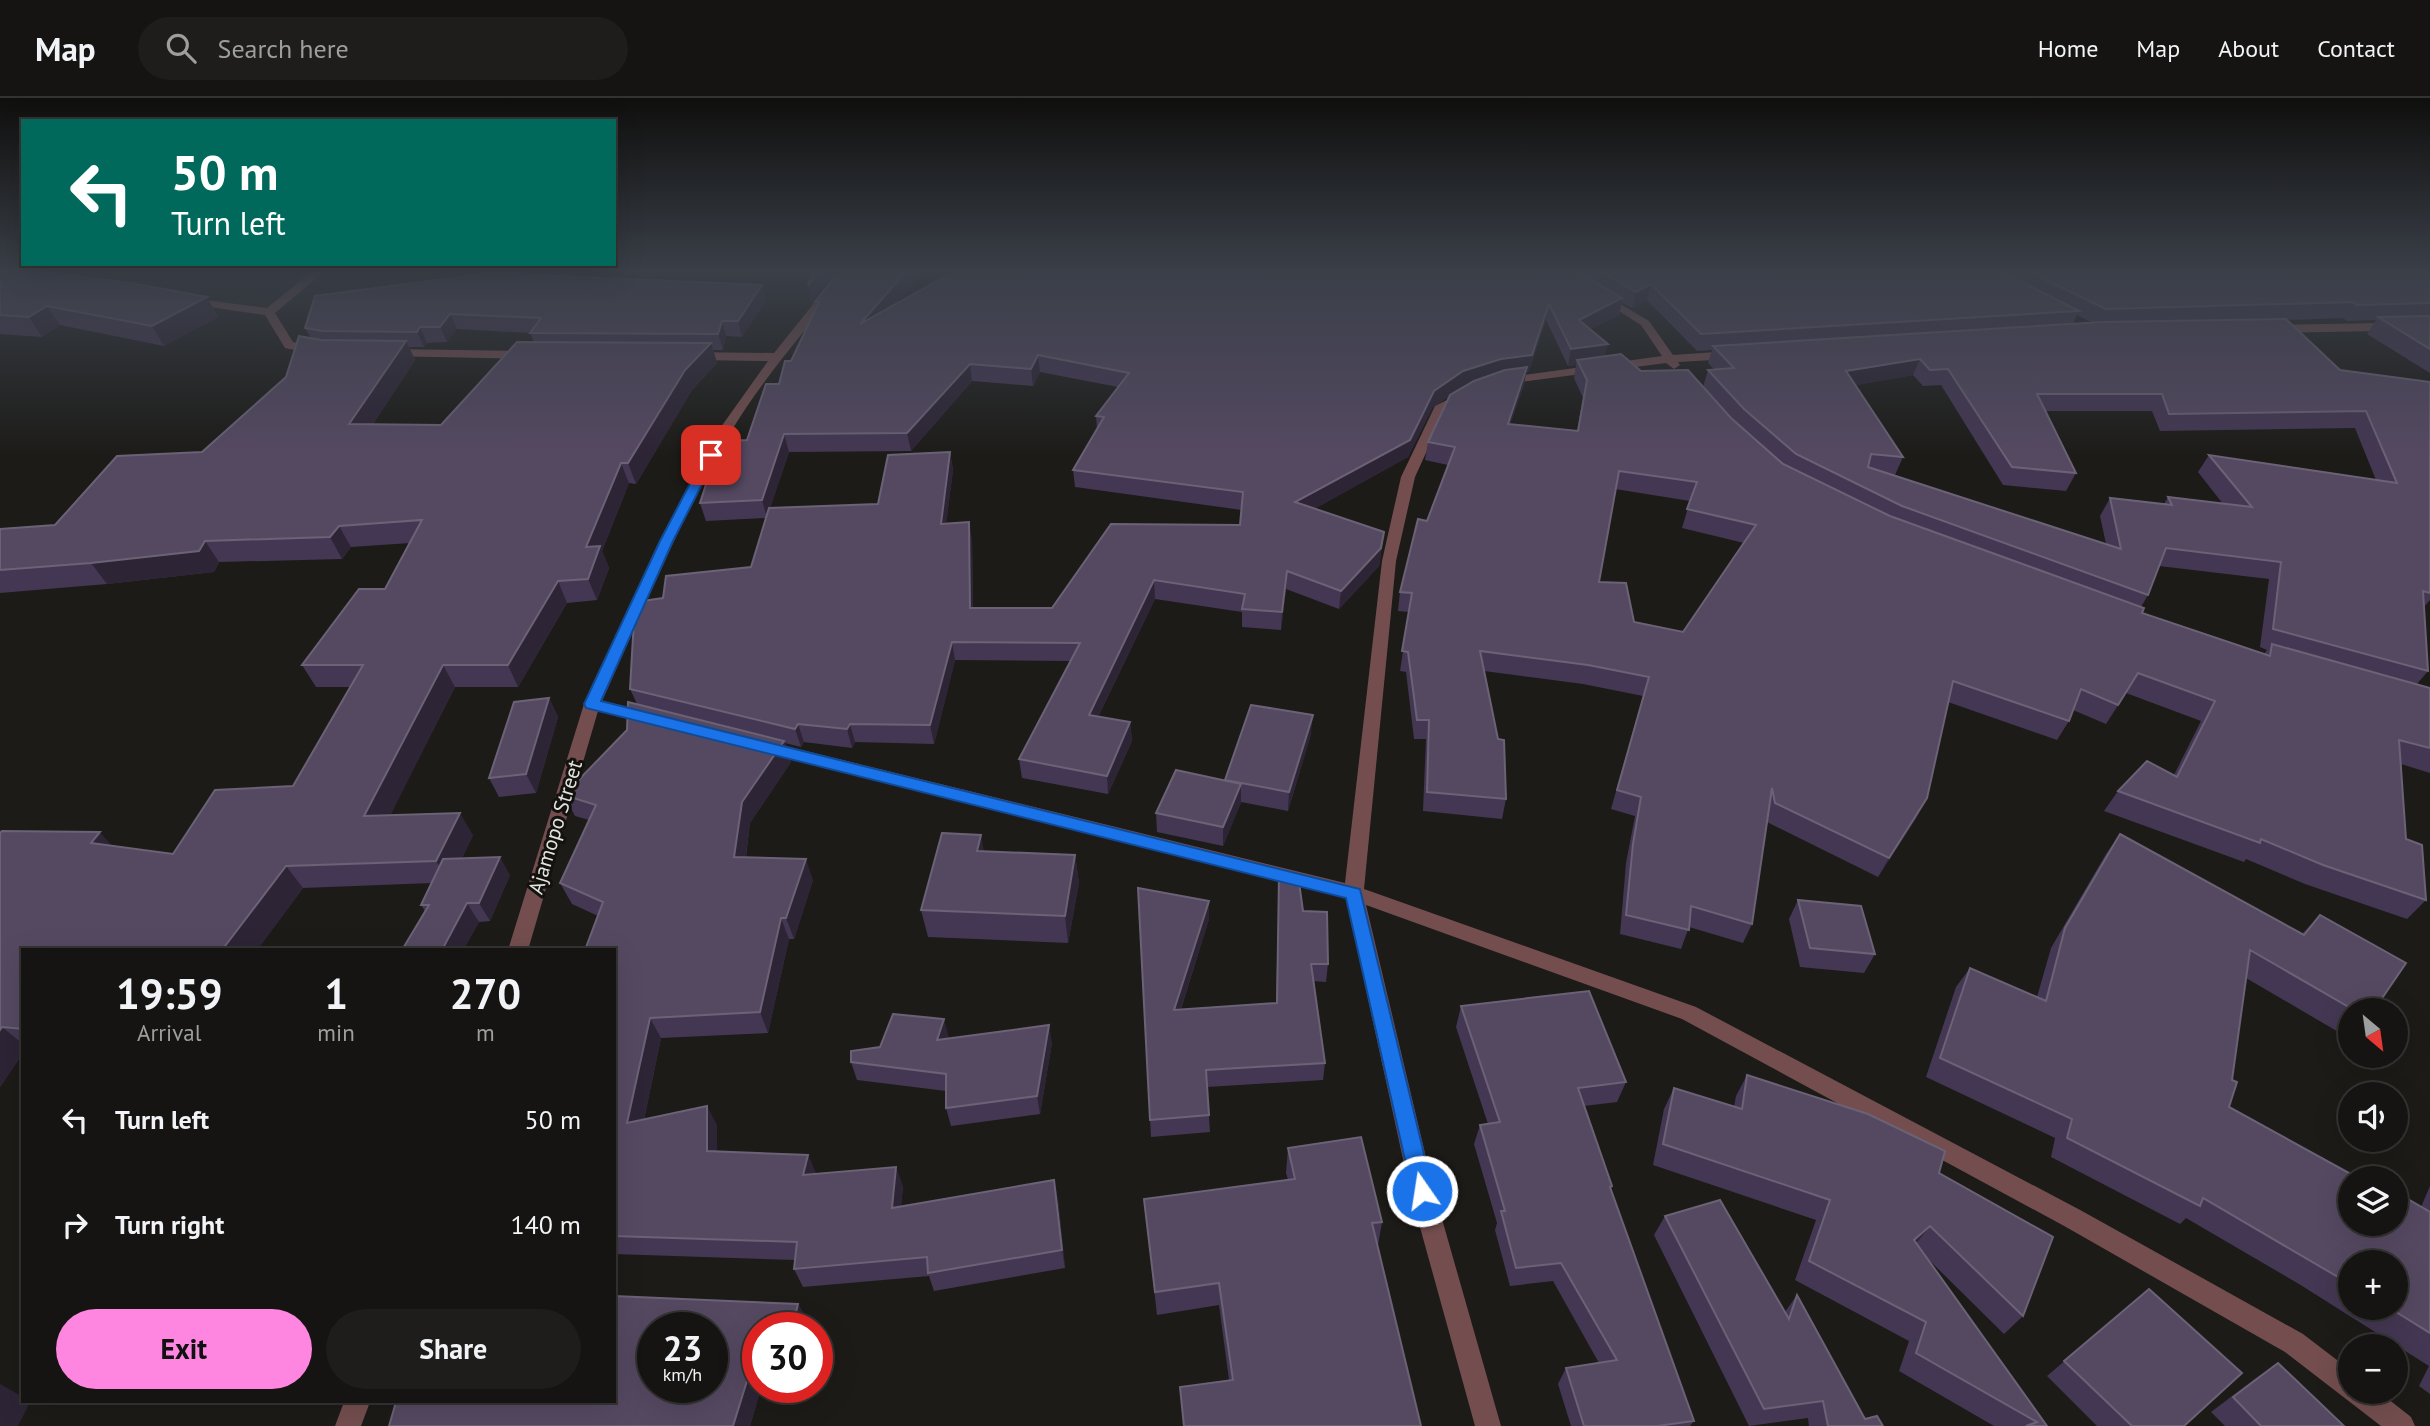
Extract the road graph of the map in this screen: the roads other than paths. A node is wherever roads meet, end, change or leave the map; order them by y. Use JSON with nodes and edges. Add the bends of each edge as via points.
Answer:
{"nodes":[{"id":1,"x":282,"y":334,"type":"edge"},
{"id":2,"x":795,"y":334,"type":"edge"},
{"id":3,"x":1652,"y":334,"type":"edge"},
{"id":4,"x":331,"y":353,"type":"edge"},
{"id":5,"x":373,"y":353,"type":"edge"},
{"id":6,"x":1751,"y":354,"type":"edge"},
{"id":7,"x":540,"y":355,"type":"edge"},
{"id":8,"x":679,"y":356,"type":"edge"},
{"id":9,"x":777,"y":357,"type":"junction"},
{"id":10,"x":1668,"y":359,"type":"junction"},
{"id":11,"x":1686,"y":379,"type":"edge"},
{"id":12,"x":592,"y":704,"type":"junction"},
{"id":13,"x":672,"y":724,"type":"edge"},
{"id":14,"x":739,"y":741,"type":"edge"},
{"id":15,"x":1354,"y":894,"type":"junction"},
{"id":16,"x":519,"y":948,"type":"edge"},
{"id":17,"x":2338,"y":1377,"type":"edge"},
{"id":18,"x":357,"y":1403,"type":"edge"},
{"id":19,"x":2374,"y":1404,"type":"edge"},
{"id":20,"x":348,"y":1426,"type":"edge"},
{"id":21,"x":1488,"y":1426,"type":"edge"},
{"id":22,"x":2402,"y":1426,"type":"edge"}],
"edges":[{"from":1,"to":4,"type":"street","via":[[289,345]]},
{"from":2,"to":9,"type":"street","name":"Ajamopo Street"},
{"from":3,"to":10,"type":"street"},
{"from":5,"to":7,"type":"street"},
{"from":6,"to":10,"type":"street"},
{"from":8,"to":9,"type":"street"},
{"from":9,"to":12,"type":"street","name":"Ajamopo Street","via":[[723,434],[667,541]]},
{"from":10,"to":11,"type":"street"},
{"from":10,"to":15,"type":"street","via":[[1483,388],[1440,410],[1408,477],[1389,561]]},
{"from":12,"to":13,"type":"street"},
{"from":12,"to":16,"type":"street","name":"Ajamopo Street"},
{"from":14,"to":15,"type":"street"},
{"from":15,"to":17,"type":"street","via":[[1689,1013],[2086,1225],[2294,1343]]},
{"from":15,"to":21,"type":"street","via":[[1422,1191]]},
{"from":18,"to":20,"type":"street"},
{"from":19,"to":22,"type":"street"}]}
